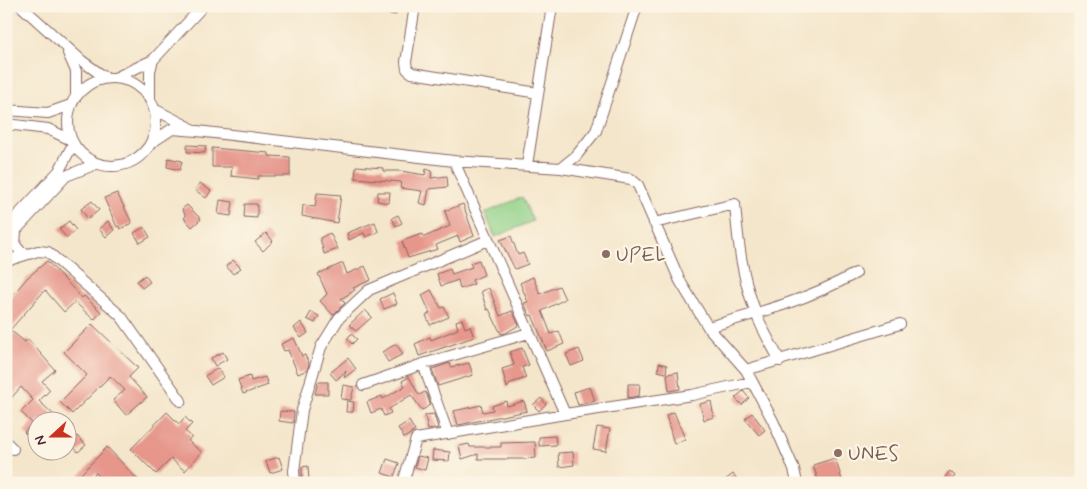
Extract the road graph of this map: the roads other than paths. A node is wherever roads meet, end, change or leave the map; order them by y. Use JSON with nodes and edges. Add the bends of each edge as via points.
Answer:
{"nodes":[{"id":1,"x":21,"y":6,"type":"edge"},
{"id":2,"x":203,"y":6,"type":"edge"},
{"id":3,"x":415,"y":6,"type":"edge"},
{"id":4,"x":552,"y":6,"type":"edge"},
{"id":5,"x":637,"y":6,"type":"edge"},
{"id":6,"x":64,"y":45,"type":"junction"},
{"id":7,"x":153,"y":60,"type":"junction"},
{"id":8,"x":110,"y":78,"type":"junction"},
{"id":9,"x":538,"y":93,"type":"junction"},
{"id":10,"x":76,"y":95,"type":"junction"},
{"id":11,"x":152,"y":104,"type":"junction"},
{"id":12,"x":70,"y":105,"type":"junction"},
{"id":13,"x":6,"y":110,"type":"edge"},
{"id":14,"x":6,"y":124,"type":"edge"},
{"id":15,"x":196,"y":131,"type":"junction"},
{"id":16,"x":72,"y":142,"type":"junction"},
{"id":17,"x":151,"y":143,"type":"junction"},
{"id":18,"x":454,"y":161,"type":"junction"},
{"id":19,"x":96,"y":164,"type":"junction"},
{"id":20,"x":527,"y":165,"type":"junction"},
{"id":21,"x":561,"y":168,"type":"junction"},
{"id":22,"x":654,"y":223,"type":"junction"},
{"id":23,"x":11,"y":229,"type":"edge"},
{"id":24,"x":488,"y":240,"type":"junction"},
{"id":25,"x":6,"y":241,"type":"edge"},
{"id":26,"x":29,"y":254,"type":"junction"},
{"id":27,"x":6,"y":261,"type":"edge"},
{"id":28,"x":856,"y":273,"type":"dead end"},
{"id":29,"x":756,"y":314,"type":"junction"},
{"id":30,"x":900,"y":324,"type":"dead end"},
{"id":31,"x":708,"y":326,"type":"junction"},
{"id":32,"x":529,"y":333,"type":"junction"},
{"id":33,"x":780,"y":361,"type":"junction"},
{"id":34,"x":423,"y":364,"type":"junction"},
{"id":35,"x":746,"y":370,"type":"junction"},
{"id":36,"x":751,"y":382,"type":"junction"},
{"id":37,"x":362,"y":385,"type":"dead end"},
{"id":38,"x":181,"y":401,"type":"dead end"},
{"id":39,"x":565,"y":414,"type":"junction"},
{"id":40,"x":448,"y":434,"type":"junction"},
{"id":41,"x":295,"y":483,"type":"edge"},
{"id":42,"x":403,"y":483,"type":"edge"},
{"id":43,"x":797,"y":483,"type":"edge"}],
"edges":[{"from":1,"to":6,"type":"street"},
{"from":2,"to":7,"type":"street"},
{"from":3,"to":9,"type":"street","via":[[406,62],[412,73]]},
{"from":4,"to":9,"type":"street"},
{"from":5,"to":21,"type":"street","via":[[596,131],[576,156]]},
{"from":6,"to":8,"type":"street"},
{"from":6,"to":10,"type":"street","via":[[76,71]]},
{"from":7,"to":8,"type":"street"},
{"from":7,"to":11,"type":"street","via":[[150,71]]},
{"from":8,"to":10,"type":"street","via":[[84,87]]},
{"from":8,"to":11,"type":"street","via":[[135,84]]},
{"from":9,"to":20,"type":"street"},
{"from":10,"to":12,"type":"street"},
{"from":11,"to":15,"type":"street","via":[[173,121]]},
{"from":11,"to":17,"type":"street","via":[[156,126]]},
{"from":12,"to":13,"type":"street","via":[[48,113]]},
{"from":12,"to":16,"type":"street","via":[[67,122]]},
{"from":14,"to":16,"type":"street","via":[[48,129]]},
{"from":15,"to":17,"type":"street","via":[[172,129]]},
{"from":15,"to":18,"type":"street"},
{"from":16,"to":19,"type":"street","via":[[83,156]]},
{"from":16,"to":23,"type":"street","via":[[59,171]]},
{"from":17,"to":19,"type":"street","via":[[143,153],[127,163]]},
{"from":18,"to":20,"type":"street"},
{"from":18,"to":24,"type":"street"},
{"from":19,"to":23,"type":"street","via":[[66,176]]},
{"from":20,"to":21,"type":"street"},
{"from":21,"to":22,"type":"street","via":[[631,180],[638,185]]},
{"from":22,"to":29,"type":"street","via":[[735,204],[741,260]]},
{"from":22,"to":31,"type":"street","via":[[680,281]]},
{"from":23,"to":25,"type":"street"},
{"from":23,"to":26,"type":"street","via":[[15,245]]},
{"from":24,"to":32,"type":"street"},
{"from":24,"to":41,"type":"street","via":[[369,290],[339,318],[321,347],[302,410]]},
{"from":26,"to":27,"type":"street"},
{"from":26,"to":38,"type":"street","via":[[43,250],[48,252],[121,316]]},
{"from":28,"to":29,"type":"street","via":[[829,289]]},
{"from":29,"to":31,"type":"street"},
{"from":29,"to":33,"type":"street"},
{"from":30,"to":33,"type":"street"},
{"from":31,"to":35,"type":"street"},
{"from":32,"to":34,"type":"street"},
{"from":32,"to":39,"type":"street"},
{"from":33,"to":35,"type":"street"},
{"from":34,"to":37,"type":"street"},
{"from":34,"to":40,"type":"street"},
{"from":35,"to":36,"type":"street"},
{"from":36,"to":39,"type":"street","via":[[692,395]]},
{"from":36,"to":43,"type":"street","via":[[794,468]]},
{"from":39,"to":40,"type":"street"},
{"from":40,"to":42,"type":"street","via":[[416,440]]}]}
